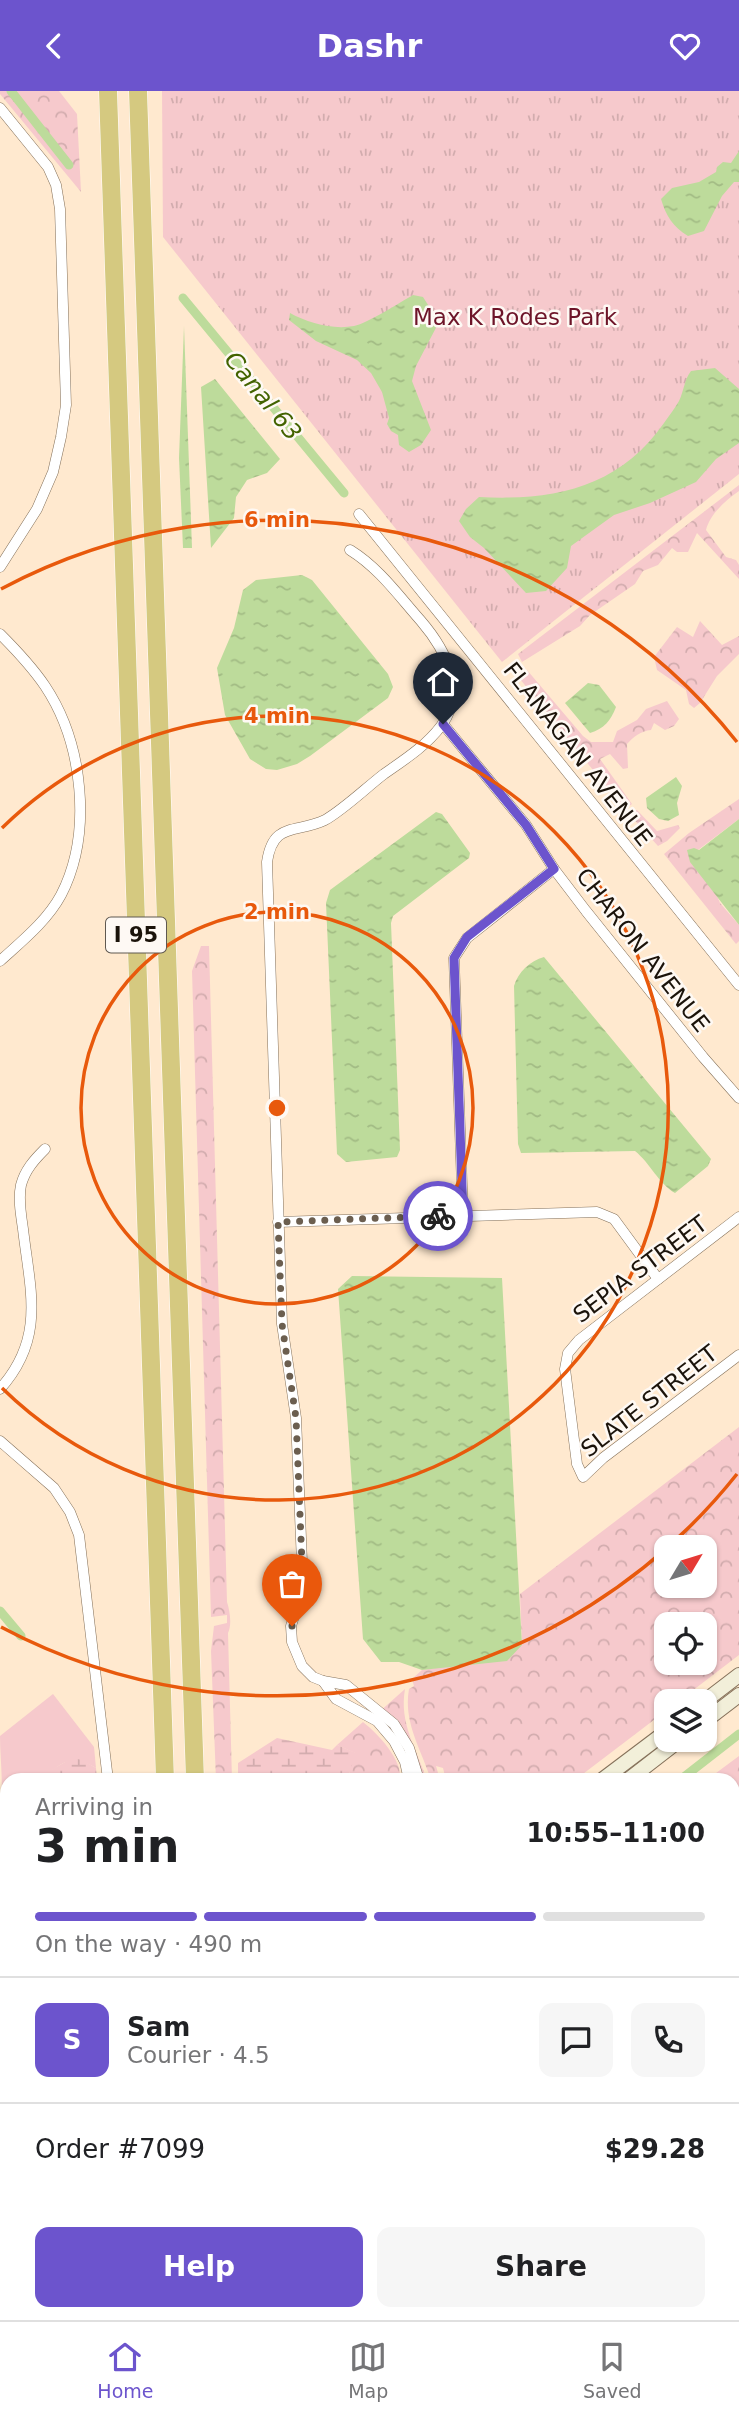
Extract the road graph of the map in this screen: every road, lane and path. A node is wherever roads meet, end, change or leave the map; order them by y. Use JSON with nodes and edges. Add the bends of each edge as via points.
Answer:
{"nodes":[{"id":1,"x":108,"y":91,"type":"edge"},
{"id":2,"x":138,"y":91,"type":"edge"},
{"id":3,"x":0,"y":108,"type":"edge"},
{"id":4,"x":359,"y":514,"type":"dead end"},
{"id":5,"x":350,"y":550,"type":"dead end"},
{"id":6,"x":0,"y":567,"type":"edge"},
{"id":7,"x":0,"y":633,"type":"edge"},
{"id":8,"x":443,"y":724,"type":"junction"},
{"id":9,"x":554,"y":869,"type":"junction"},
{"id":10,"x":0,"y":961,"type":"edge"},
{"id":11,"x":739,"y":985,"type":"edge"},
{"id":12,"x":739,"y":1098,"type":"edge"},
{"id":13,"x":44,"y":1149,"type":"dead end"},
{"id":14,"x":463,"y":1215,"type":"junction"},
{"id":15,"x":739,"y":1217,"type":"edge"},
{"id":16,"x":278,"y":1222,"type":"junction"},
{"id":17,"x":658,"y":1279,"type":"junction"},
{"id":18,"x":739,"y":1355,"type":"edge"},
{"id":19,"x":0,"y":1389,"type":"edge"},
{"id":20,"x":0,"y":1441,"type":"edge"},
{"id":21,"x":583,"y":1477,"type":"joint"},
{"id":22,"x":739,"y":1675,"type":"edge"},
{"id":23,"x":323,"y":1681,"type":"junction"},
{"id":24,"x":356,"y":1692,"type":"junction"},
{"id":25,"x":717,"y":1692,"type":"edge"},
{"id":26,"x":739,"y":1695,"type":"edge"},
{"id":27,"x":345,"y":1705,"type":"junction"},
{"id":28,"x":717,"y":1712,"type":"edge"},
{"id":29,"x":376,"y":1714,"type":"junction"},
{"id":30,"x":654,"y":1741,"type":"edge"},
{"id":31,"x":404,"y":1750,"type":"junction"},
{"id":32,"x":664,"y":1752,"type":"edge"},
{"id":33,"x":107,"y":1773,"type":"edge"},
{"id":34,"x":165,"y":1773,"type":"edge"},
{"id":35,"x":195,"y":1773,"type":"edge"},
{"id":36,"x":407,"y":1773,"type":"edge"},
{"id":37,"x":416,"y":1773,"type":"edge"},
{"id":38,"x":611,"y":1773,"type":"edge"},
{"id":39,"x":637,"y":1773,"type":"edge"}],
"edges":[{"from":1,"to":34,"type":"highway","number":"I 95"},
{"from":2,"to":35,"type":"highway","number":"I 95"},
{"from":3,"to":6,"type":"street","via":[[48,167],[55,185],[60,209],[66,405],[53,472],[37,509]]},
{"from":4,"to":11,"type":"street","name":"FLANAGAN AVENUE"},
{"from":5,"to":8,"type":"street","via":[[370,562],[437,639],[447,657],[453,676],[451,703]]},
{"from":7,"to":10,"type":"street","via":[[46,688],[60,715],[78,784],[80,825],[76,854],[60,897],[47,916]]},
{"from":8,"to":9,"type":"street","name":"CHARON AVENUE","via":[[526,825]]},
{"from":8,"to":16,"type":"street","via":[[428,741],[325,820],[282,832],[269,845]]},
{"from":9,"to":12,"type":"street","name":"CHARON AVENUE"},
{"from":9,"to":14,"type":"street","via":[[467,937],[454,958]]},
{"from":13,"to":19,"type":"street","via":[[26,1171],[21,1187],[32,1325],[27,1346]]},
{"from":14,"to":16,"type":"street"},
{"from":14,"to":17,"type":"street","via":[[597,1212],[614,1219]]},
{"from":15,"to":17,"type":"street","name":"SEPIA STREET"},
{"from":16,"to":23,"type":"street","via":[[282,1324],[296,1418],[303,1587],[292,1642],[302,1666]]},
{"from":17,"to":21,"type":"street","name":"SEPIA STREET","via":[[568,1353],[565,1369],[571,1424]]},
{"from":18,"to":21,"type":"street","name":"SLATE STREET"},
{"from":20,"to":33,"type":"street","via":[[54,1488],[79,1535]]},
{"from":22,"to":25,"type":"main road"},
{"from":23,"to":24,"type":"street"},
{"from":23,"to":27,"type":"street"},
{"from":24,"to":27,"type":"street"},
{"from":24,"to":29,"type":"street"},
{"from":26,"to":28,"type":"main road"},
{"from":27,"to":29,"type":"street"},
{"from":29,"to":31,"type":"street","via":[[394,1724]]},
{"from":30,"to":38,"type":"main road"},
{"from":31,"to":36,"type":"street"},
{"from":31,"to":37,"type":"street"},
{"from":32,"to":39,"type":"main road"}]}
